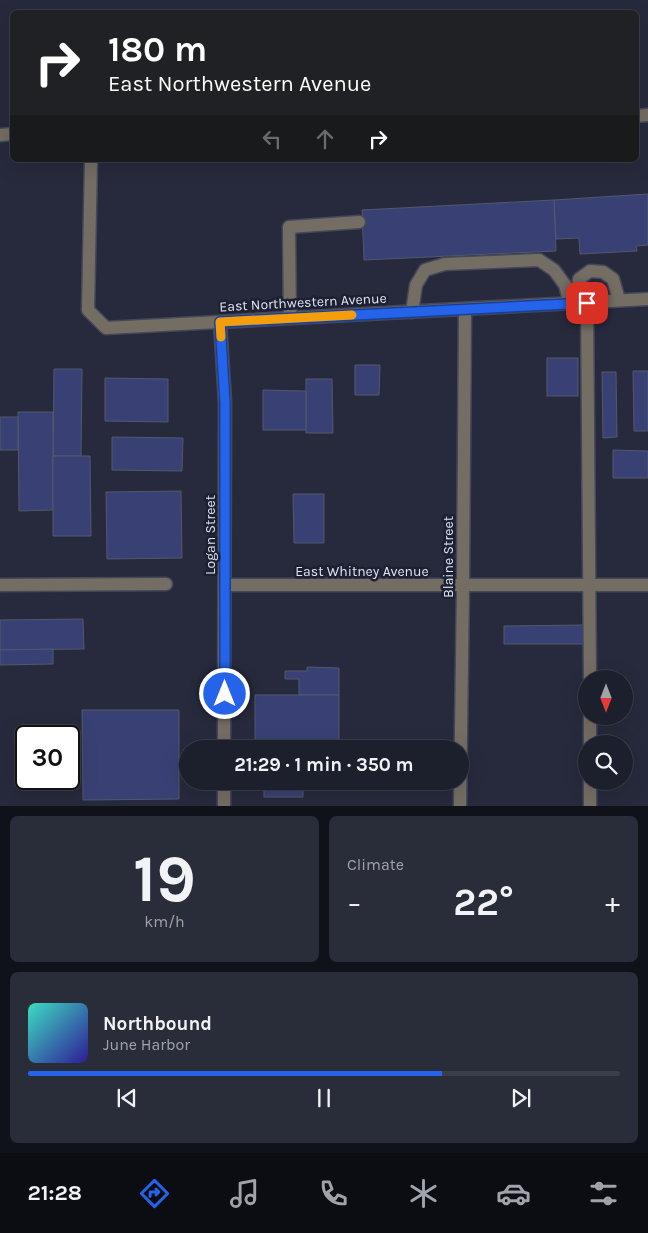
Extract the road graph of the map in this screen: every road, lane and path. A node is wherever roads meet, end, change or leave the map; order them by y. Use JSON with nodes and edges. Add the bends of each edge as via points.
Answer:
{"nodes":[{"id":1,"x":91,"y":162,"type":"edge"},
{"id":2,"x":359,"y":222,"type":"dead end"},
{"id":3,"x":648,"y":299,"type":"edge"},
{"id":4,"x":619,"y":300,"type":"junction"},
{"id":5,"x":578,"y":303,"type":"junction"},
{"id":6,"x":465,"y":310,"type":"junction"},
{"id":7,"x":412,"y":312,"type":"junction"},
{"id":8,"x":290,"y":318,"type":"junction"},
{"id":9,"x":220,"y":322,"type":"junction"},
{"id":10,"x":166,"y":584,"type":"dead end"},
{"id":11,"x":225,"y":585,"type":"junction"},
{"id":12,"x":590,"y":585,"type":"junction"},
{"id":13,"x":648,"y":585,"type":"edge"},
{"id":14,"x":0,"y":586,"type":"edge"},
{"id":15,"x":463,"y":586,"type":"junction"},
{"id":16,"x":590,"y":670,"type":"edge"},
{"id":17,"x":224,"y":740,"type":"edge"},
{"id":18,"x":224,"y":790,"type":"edge"},
{"id":19,"x":590,"y":790,"type":"edge"},
{"id":20,"x":224,"y":806,"type":"edge"},
{"id":21,"x":460,"y":806,"type":"edge"},
{"id":22,"x":590,"y":806,"type":"edge"}],
"edges":[{"from":1,"to":9,"type":"street","name":"East Northwestern Avenue","via":[[88,310],[106,328]]},
{"from":2,"to":8,"type":"street","via":[[289,227]]},
{"from":3,"to":4,"type":"street","name":"East Northwestern Avenue"},
{"from":4,"to":5,"type":"street","name":"East Northwestern Avenue"},
{"from":4,"to":5,"type":"street","via":[[613,279],[603,272],[590,271],[579,279]]},
{"from":5,"to":6,"type":"street","name":"East Northwestern Avenue"},
{"from":5,"to":7,"type":"street","via":[[554,270],[539,260],[445,264],[425,270],[416,285]]},
{"from":5,"to":12,"type":"street"},
{"from":6,"to":7,"type":"street","name":"East Northwestern Avenue"},
{"from":6,"to":15,"type":"street","name":"Blaine Street"},
{"from":7,"to":8,"type":"street","name":"East Northwestern Avenue"},
{"from":8,"to":9,"type":"street","name":"East Northwestern Avenue"},
{"from":9,"to":11,"type":"street","name":"Logan Street","via":[[225,403]]},
{"from":10,"to":14,"type":"street"},
{"from":11,"to":15,"type":"street","name":"East Whitney Avenue"},
{"from":11,"to":17,"type":"street","name":"Logan Street"},
{"from":12,"to":13,"type":"street","name":"East Whitney Avenue"},
{"from":12,"to":15,"type":"street","name":"East Whitney Avenue"},
{"from":12,"to":16,"type":"street"},
{"from":15,"to":21,"type":"street","name":"Blaine Street"},
{"from":18,"to":20,"type":"street"},
{"from":19,"to":22,"type":"street"}]}
